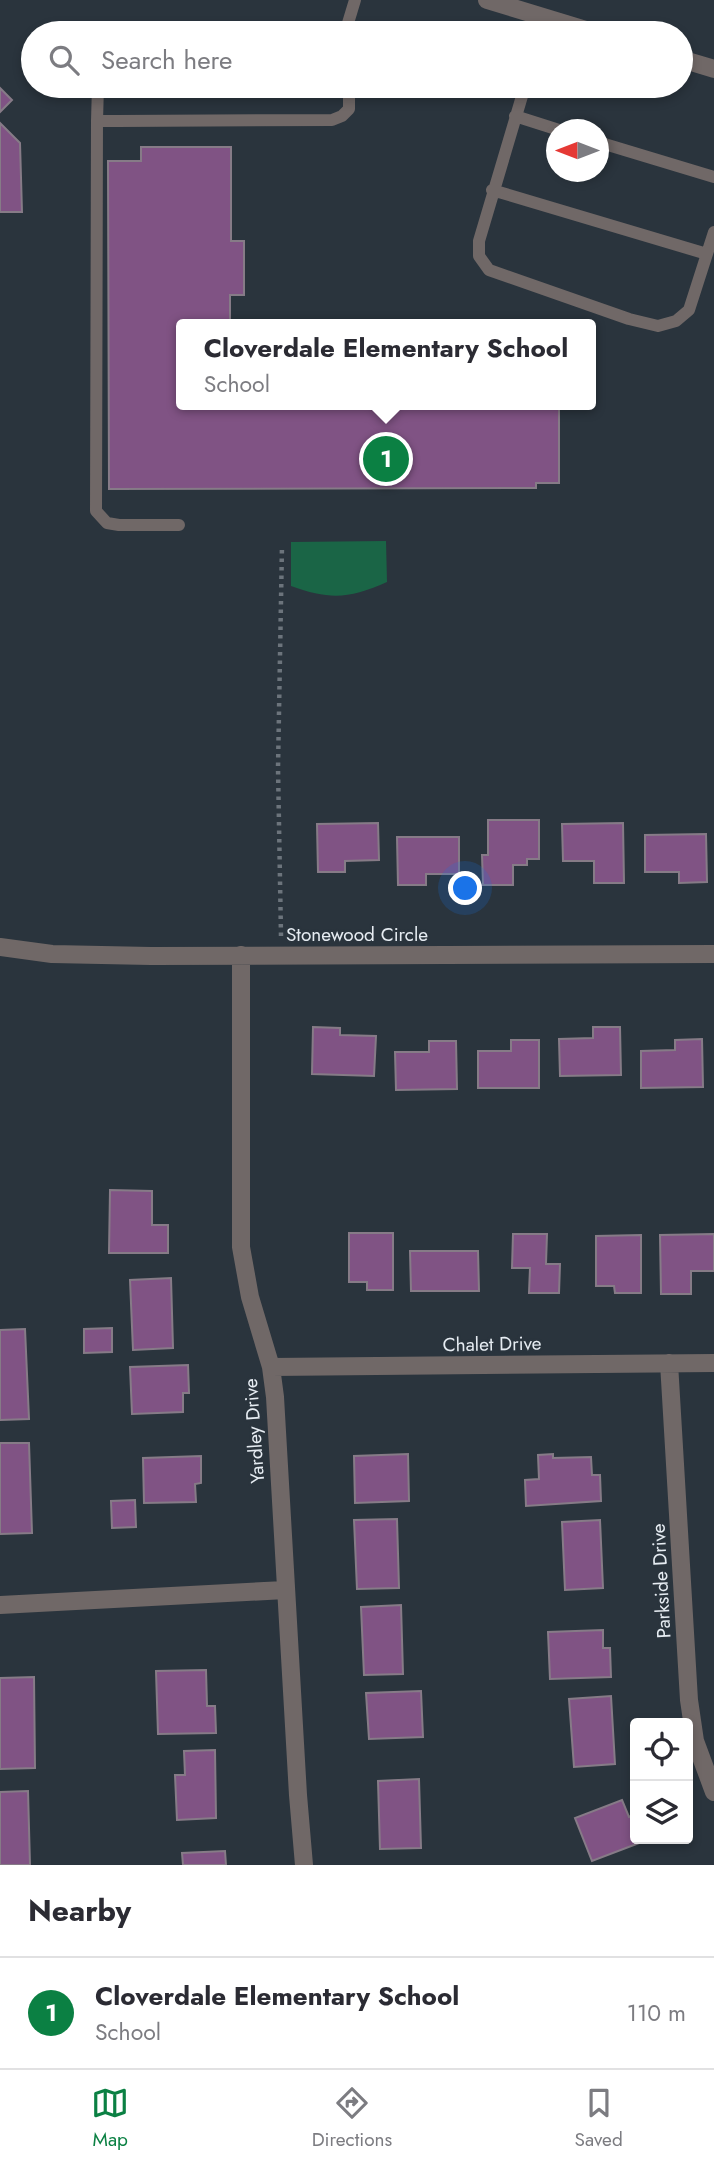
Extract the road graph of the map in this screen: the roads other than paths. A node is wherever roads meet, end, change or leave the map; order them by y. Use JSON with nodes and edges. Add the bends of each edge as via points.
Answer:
{"nodes":[{"id":1,"x":355,"y":0,"type":"edge"},
{"id":2,"x":487,"y":0,"type":"edge"},
{"id":3,"x":349,"y":21,"type":"edge"},
{"id":4,"x":532,"y":21,"type":"edge"},
{"id":5,"x":693,"y":63,"type":"edge"},
{"id":6,"x":714,"y":69,"type":"edge"},
{"id":7,"x":98,"y":98,"type":"edge"},
{"id":8,"x":349,"y":98,"type":"edge"},
{"id":9,"x":521,"y":98,"type":"edge"},
{"id":10,"x":515,"y":116,"type":"junction"},
{"id":11,"x":97,"y":121,"type":"junction"},
{"id":12,"x":546,"y":126,"type":"edge"},
{"id":13,"x":609,"y":145,"type":"edge"},
{"id":14,"x":714,"y":177,"type":"edge"},
{"id":15,"x":492,"y":190,"type":"junction"},
{"id":16,"x":714,"y":232,"type":"edge"},
{"id":17,"x":707,"y":254,"type":"junction"},
{"id":18,"x":179,"y":525,"type":"dead end"},
{"id":19,"x":0,"y":947,"type":"edge"},
{"id":20,"x":714,"y":954,"type":"edge"},
{"id":21,"x":241,"y":955,"type":"junction"},
{"id":22,"x":669,"y":1363,"type":"junction"},
{"id":23,"x":714,"y":1363,"type":"edge"},
{"id":24,"x":271,"y":1367,"type":"junction"},
{"id":25,"x":285,"y":1590,"type":"junction"},
{"id":26,"x":0,"y":1605,"type":"edge"},
{"id":27,"x":714,"y":1793,"type":"edge"},
{"id":28,"x":304,"y":1865,"type":"edge"}],
"edges":[{"from":1,"to":3,"type":"lane"},
{"from":2,"to":4,"type":"street"},
{"from":5,"to":6,"type":"street"},
{"from":7,"to":11,"type":"lane"},
{"from":8,"to":11,"type":"lane","via":[[349,109],[332,120]]},
{"from":9,"to":10,"type":"lane"},
{"from":10,"to":12,"type":"lane"},
{"from":10,"to":15,"type":"lane"},
{"from":11,"to":18,"type":"lane","via":[[96,511],[107,523]]},
{"from":13,"to":14,"type":"lane"},
{"from":15,"to":17,"type":"lane"},
{"from":15,"to":17,"type":"lane","via":[[478,241],[489,270],[629,319],[658,326],[676,321],[690,310]]},
{"from":16,"to":17,"type":"lane"},
{"from":19,"to":21,"type":"street","name":"Stonewood Circle","via":[[52,954]]},
{"from":20,"to":21,"type":"street","name":"Stonewood Circle"},
{"from":21,"to":24,"type":"street","name":"Yardley Drive","via":[[241,1247]]},
{"from":22,"to":23,"type":"street","name":"Chalet Drive"},
{"from":22,"to":24,"type":"street","name":"Chalet Drive"},
{"from":22,"to":27,"type":"street","name":"Parkside Drive","via":[[689,1700],[695,1741]]},
{"from":24,"to":25,"type":"street","name":"Yardley Drive"},
{"from":25,"to":26,"type":"street"},
{"from":25,"to":28,"type":"street","name":"Yardley Drive"}]}
